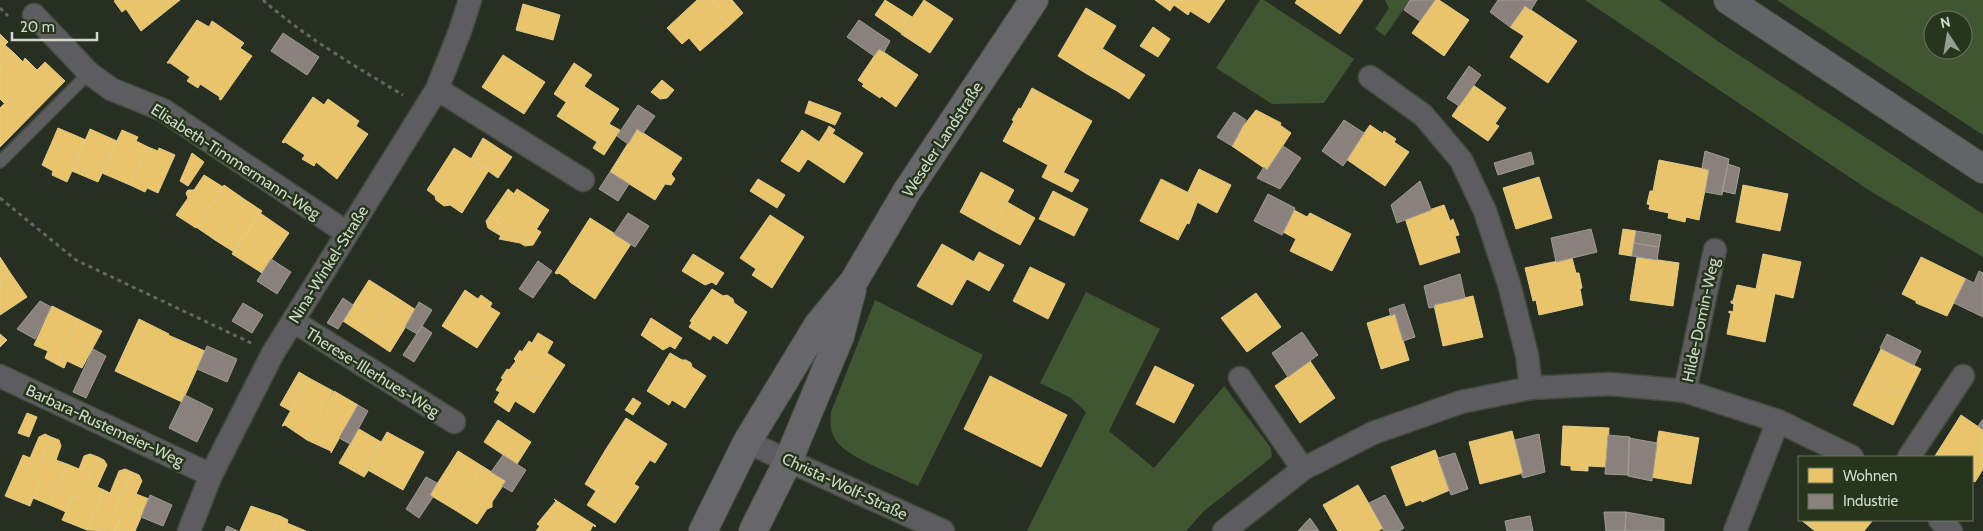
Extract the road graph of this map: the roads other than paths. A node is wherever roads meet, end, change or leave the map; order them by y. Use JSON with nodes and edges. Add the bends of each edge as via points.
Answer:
{"nodes":[{"id":1,"x":470,"y":0,"type":"edge"},
{"id":2,"x":1034,"y":0,"type":"edge"},
{"id":3,"x":1728,"y":0,"type":"edge"},
{"id":4,"x":34,"y":15,"type":"dead end"},
{"id":5,"x":89,"y":73,"type":"junction"},
{"id":6,"x":1370,"y":77,"type":"dead end"},
{"id":7,"x":432,"y":99,"type":"junction"},
{"id":8,"x":0,"y":162,"type":"edge"},
{"id":9,"x":1983,"y":168,"type":"edge"},
{"id":10,"x":583,"y":180,"type":"dead end"},
{"id":11,"x":347,"y":232,"type":"junction"},
{"id":12,"x":1715,"y":250,"type":"dead end"},
{"id":13,"x":854,"y":281,"type":"junction"},
{"id":14,"x":292,"y":321,"type":"junction"},
{"id":15,"x":0,"y":376,"type":"edge"},
{"id":16,"x":1963,"y":376,"type":"dead end"},
{"id":17,"x":1240,"y":378,"type":"dead end"},
{"id":18,"x":1531,"y":388,"type":"junction"},
{"id":19,"x":1686,"y":391,"type":"junction"},
{"id":20,"x":1778,"y":421,"type":"junction"},
{"id":21,"x":454,"y":422,"type":"dead end"},
{"id":22,"x":747,"y":442,"type":"junction"},
{"id":23,"x":1850,"y":456,"type":"edge"},
{"id":24,"x":1910,"y":456,"type":"edge"},
{"id":25,"x":788,"y":461,"type":"junction"},
{"id":26,"x":1302,"y":469,"type":"junction"},
{"id":27,"x":211,"y":475,"type":"junction"},
{"id":28,"x":1941,"y":521,"type":"edge"},
{"id":29,"x":189,"y":531,"type":"edge"},
{"id":30,"x":703,"y":531,"type":"edge"},
{"id":31,"x":753,"y":531,"type":"edge"},
{"id":32,"x":943,"y":531,"type":"edge"},
{"id":33,"x":1224,"y":531,"type":"edge"},
{"id":34,"x":1735,"y":531,"type":"edge"},
{"id":35,"x":1951,"y":531,"type":"edge"}],
"edges":[{"from":1,"to":7,"type":"street","name":"Nina-Winkel-Straße"},
{"from":2,"to":13,"type":"street","name":"Weseler Landstraße","via":[[907,191]]},
{"from":3,"to":9,"type":"main road"},
{"from":4,"to":5,"type":"street","name":"Elisabeth-Timmermann-Weg"},
{"from":5,"to":8,"type":"lane"},
{"from":5,"to":11,"type":"street","name":"Elisabeth-Timmermann-Weg","via":[[111,88],[163,110]]},
{"from":6,"to":18,"type":"street","via":[[1424,115],[1461,160],[1485,210],[1509,284],[1527,355]]},
{"from":7,"to":10,"type":"street"},
{"from":7,"to":11,"type":"street","name":"Nina-Winkel-Straße"},
{"from":11,"to":14,"type":"street","name":"Nina-Winkel-Straße"},
{"from":12,"to":19,"type":"street","name":"Hilde-Domin-Weg"},
{"from":13,"to":22,"type":"street","name":"Weseler Landstraße","via":[[818,325]]},
{"from":13,"to":25,"type":"street","name":"Weseler Landstraße","via":[[840,336]]},
{"from":14,"to":21,"type":"street","name":"Therese-Illerhues-Weg"},
{"from":14,"to":27,"type":"street","name":"Nina-Winkel-Straße"},
{"from":15,"to":27,"type":"street","name":"Barbara-Rustemeier-Weg"},
{"from":16,"to":24,"type":"street"},
{"from":17,"to":26,"type":"street"},
{"from":18,"to":19,"type":"street","via":[[1610,384]]},
{"from":18,"to":26,"type":"street","via":[[1461,402],[1373,433]]},
{"from":19,"to":20,"type":"street"},
{"from":20,"to":23,"type":"street"},
{"from":20,"to":34,"type":"street"},
{"from":22,"to":25,"type":"street","name":"Christa-Wolf-Straße"},
{"from":22,"to":30,"type":"street","name":"Weseler Landstraße"},
{"from":25,"to":31,"type":"street","name":"Weseler Landstraße"},
{"from":25,"to":32,"type":"street","name":"Christa-Wolf-Straße"},
{"from":26,"to":33,"type":"street"},
{"from":27,"to":29,"type":"street","name":"Nina-Winkel-Straße"},
{"from":28,"to":35,"type":"street"}]}
